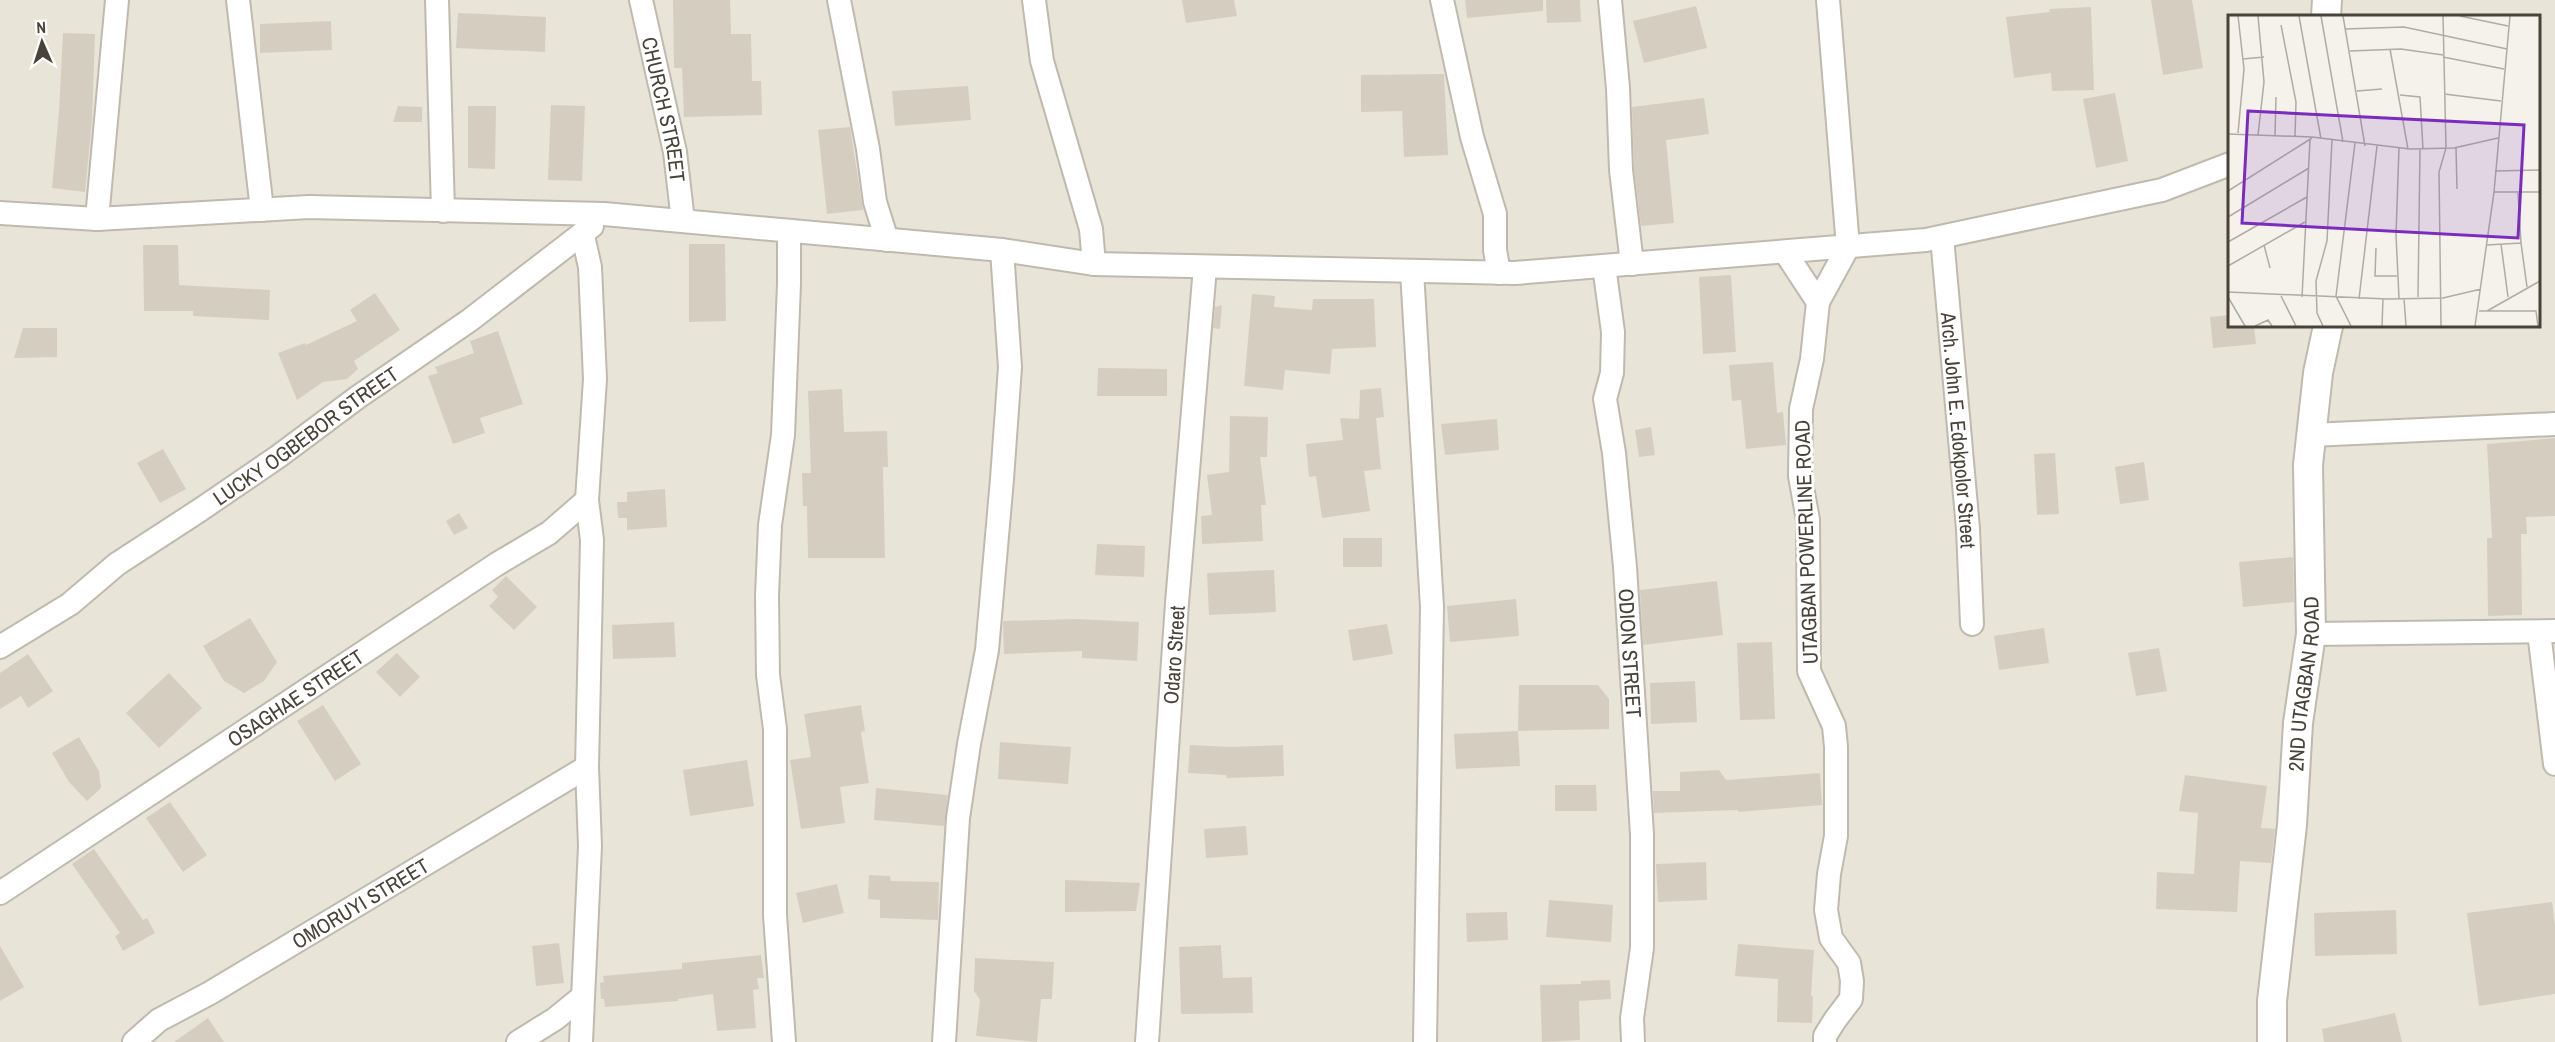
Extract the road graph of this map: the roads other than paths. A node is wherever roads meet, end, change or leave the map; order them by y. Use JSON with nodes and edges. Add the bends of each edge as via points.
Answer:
{"nodes":[{"id":1,"x":117,"y":0,"type":"edge"},
{"id":2,"x":238,"y":0,"type":"edge"},
{"id":3,"x":437,"y":0,"type":"edge"},
{"id":4,"x":642,"y":0,"type":"edge"},
{"id":5,"x":839,"y":0,"type":"edge"},
{"id":6,"x":1034,"y":0,"type":"edge"},
{"id":7,"x":1442,"y":0,"type":"edge"},
{"id":8,"x":1610,"y":0,"type":"edge"},
{"id":9,"x":1828,"y":0,"type":"edge"},
{"id":10,"x":2228,"y":164,"type":"edge"},
{"id":11,"x":262,"y":210,"type":"junction"},
{"id":12,"x":443,"y":211,"type":"junction"},
{"id":13,"x":0,"y":213,"type":"edge"},
{"id":14,"x":604,"y":214,"type":"junction"},
{"id":15,"x":97,"y":219,"type":"junction"},
{"id":16,"x":683,"y":221,"type":"junction"},
{"id":17,"x":789,"y":231,"type":"junction"},
{"id":18,"x":583,"y":236,"type":"junction"},
{"id":19,"x":1942,"y":237,"type":"junction"},
{"id":20,"x":887,"y":240,"type":"junction"},
{"id":21,"x":1848,"y":247,"type":"junction"},
{"id":22,"x":1002,"y":250,"type":"junction"},
{"id":23,"x":1785,"y":252,"type":"junction"},
{"id":24,"x":1094,"y":264,"type":"junction"},
{"id":25,"x":1632,"y":264,"type":"junction"},
{"id":26,"x":1604,"y":266,"type":"junction"},
{"id":27,"x":1205,"y":267,"type":"junction"},
{"id":28,"x":1412,"y":271,"type":"junction"},
{"id":29,"x":1499,"y":273,"type":"junction"},
{"id":30,"x":1818,"y":302,"type":"junction"},
{"id":31,"x":2328,"y":327,"type":"edge"},
{"id":32,"x":2555,"y":424,"type":"edge"},
{"id":33,"x":2311,"y":435,"type":"junction"},
{"id":34,"x":587,"y":500,"type":"junction"},
{"id":35,"x":1972,"y":624,"type":"dead end"},
{"id":36,"x":2547,"y":632,"type":"edge"},
{"id":37,"x":2311,"y":634,"type":"junction"},
{"id":38,"x":0,"y":647,"type":"edge"},
{"id":39,"x":2555,"y":764,"type":"edge"},
{"id":40,"x":587,"y":767,"type":"junction"},
{"id":41,"x":0,"y":893,"type":"edge"},
{"id":42,"x":582,"y":997,"type":"junction"},
{"id":43,"x":134,"y":1042,"type":"edge"},
{"id":44,"x":518,"y":1042,"type":"edge"},
{"id":45,"x":581,"y":1042,"type":"edge"},
{"id":46,"x":784,"y":1042,"type":"edge"},
{"id":47,"x":944,"y":1042,"type":"edge"},
{"id":48,"x":1147,"y":1042,"type":"edge"},
{"id":49,"x":1425,"y":1042,"type":"edge"},
{"id":50,"x":1633,"y":1042,"type":"edge"},
{"id":51,"x":1825,"y":1042,"type":"edge"},
{"id":52,"x":2272,"y":1042,"type":"edge"}],
"edges":[{"from":1,"to":15,"type":"street"},
{"from":2,"to":11,"type":"street"},
{"from":3,"to":12,"type":"street"},
{"from":4,"to":16,"type":"street","name":"CHURCH STREET","via":[[675,152]]},
{"from":5,"to":20,"type":"street","via":[[875,201]]},
{"from":6,"to":24,"type":"street","via":[[1041,62],[1091,229]]},
{"from":7,"to":29,"type":"street","via":[[1472,137],[1495,214]]},
{"from":8,"to":25,"type":"street","via":[[1621,170]]},
{"from":9,"to":21,"type":"street"},
{"from":10,"to":19,"type":"street","via":[[2162,190]]},
{"from":11,"to":12,"type":"street","via":[[309,207]]},
{"from":11,"to":15,"type":"street"},
{"from":12,"to":14,"type":"street"},
{"from":13,"to":15,"type":"street"},
{"from":14,"to":16,"type":"street"},
{"from":14,"to":18,"type":"street","name":"LUCKY OGBEBOR STREET"},
{"from":16,"to":17,"type":"street"},
{"from":17,"to":20,"type":"street"},
{"from":17,"to":46,"type":"street","via":[[783,435],[770,525],[767,596],[768,675],[775,729],[775,915]]},
{"from":18,"to":34,"type":"street","via":[[590,267],[595,379]]},
{"from":18,"to":38,"type":"street","name":"LUCKY OGBEBOR STREET","via":[[269,463],[117,564],[70,604]]},
{"from":19,"to":21,"type":"street"},
{"from":19,"to":35,"type":"street","name":"Arch. John E. Edokpolor Street","via":[[1968,529]]},
{"from":20,"to":22,"type":"street"},
{"from":21,"to":23,"type":"street"},
{"from":21,"to":30,"type":"street","name":"UTAGBAN POWERLINE ROAD"},
{"from":22,"to":24,"type":"street"},
{"from":22,"to":47,"type":"street","via":[[1010,367],[1004,456],[987,650],[958,818]]},
{"from":23,"to":25,"type":"street"},
{"from":23,"to":30,"type":"street"},
{"from":24,"to":27,"type":"street"},
{"from":25,"to":26,"type":"street"},
{"from":26,"to":29,"type":"street"},
{"from":26,"to":50,"type":"street","name":"ODION STREET","via":[[1614,332],[1612,373],[1605,399],[1625,567],[1642,834],[1642,948],[1632,1018]]},
{"from":27,"to":28,"type":"street"},
{"from":27,"to":48,"type":"street","name":"Odaro Street"},
{"from":28,"to":29,"type":"street"},
{"from":28,"to":49,"type":"street","via":[[1432,607]]},
{"from":30,"to":51,"type":"street","name":"UTAGBAN POWERLINE ROAD","via":[[1812,359],[1801,409],[1800,476],[1808,520],[1809,671],[1833,726],[1836,747],[1836,836],[1826,910],[1830,938],[1849,963],[1852,981],[1851,999],[1825,1036]]},
{"from":31,"to":33,"type":"street","name":"2ND UTAGBAN ROAD"},
{"from":32,"to":33,"type":"street"},
{"from":33,"to":37,"type":"street","name":"2ND UTAGBAN ROAD","via":[[2307,512]]},
{"from":34,"to":40,"type":"street","via":[[592,540]]},
{"from":34,"to":41,"type":"street","name":"OSAGHAE STREET","via":[[549,533]]},
{"from":36,"to":37,"type":"street"},
{"from":36,"to":39,"type":"street"},
{"from":37,"to":52,"type":"street","name":"2ND UTAGBAN ROAD","via":[[2298,723],[2292,825],[2272,1001]]},
{"from":40,"to":42,"type":"street","via":[[590,846]]},
{"from":40,"to":43,"type":"street","name":"OMORUYI STREET","via":[[159,1020]]},
{"from":42,"to":44,"type":"street"},
{"from":42,"to":45,"type":"street"}]}
